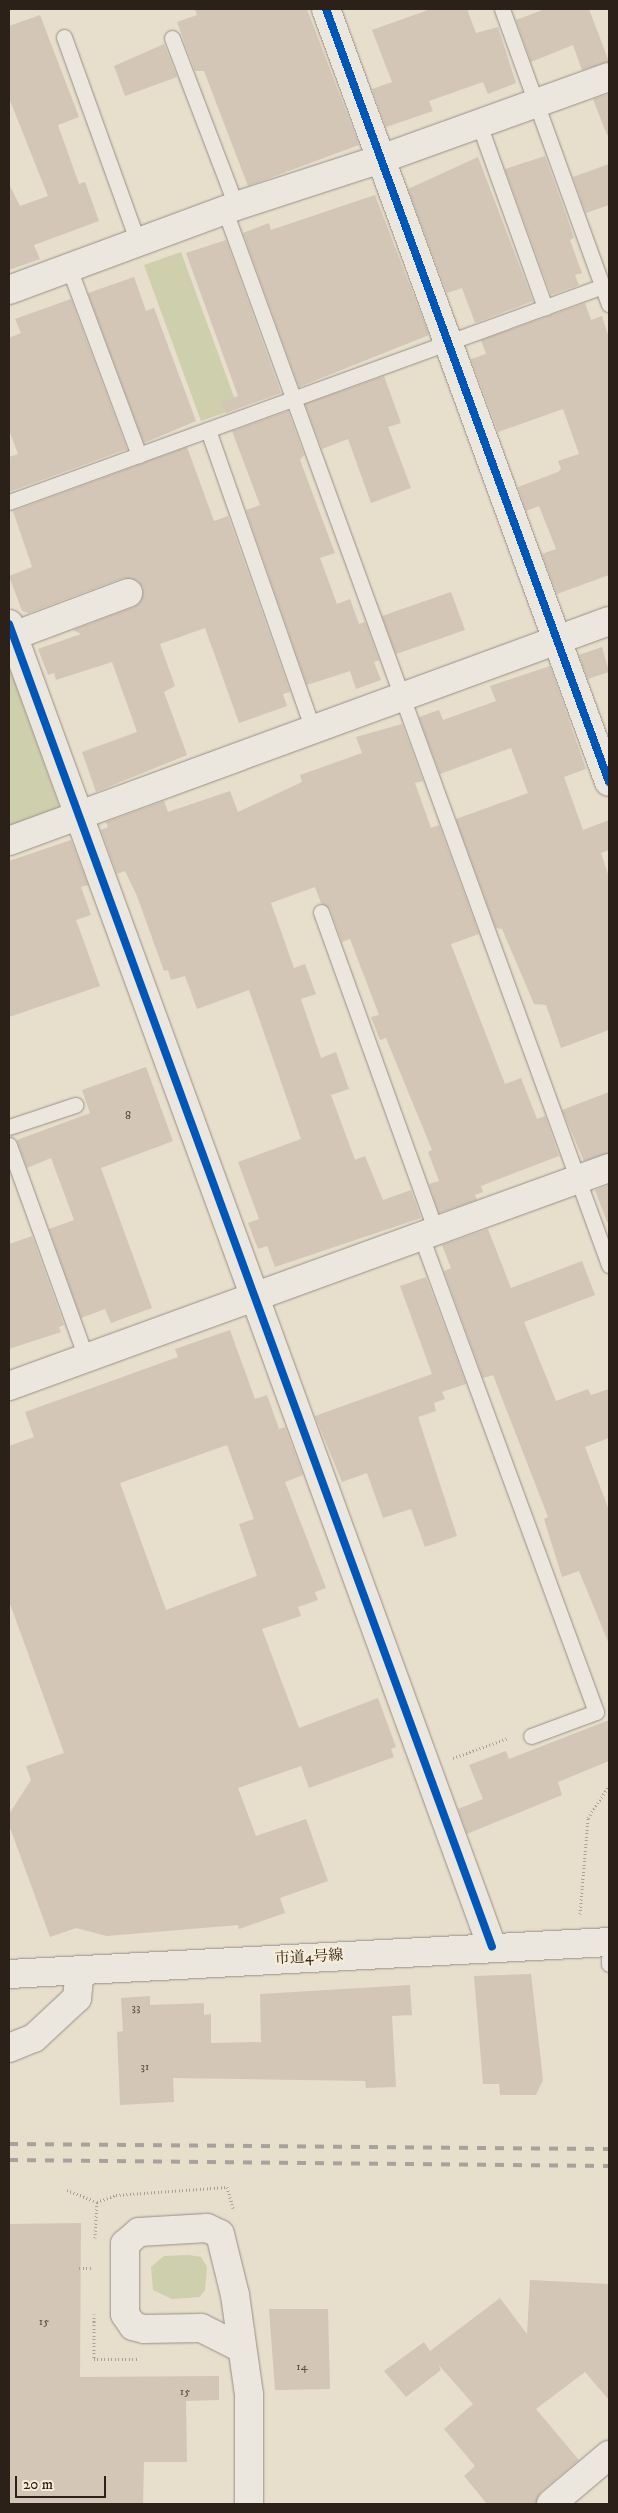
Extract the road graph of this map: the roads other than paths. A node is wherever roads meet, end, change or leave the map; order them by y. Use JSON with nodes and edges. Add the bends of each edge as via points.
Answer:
{"nodes":[{"id":1,"x":326,"y":9,"type":"edge"},
{"id":2,"x":502,"y":9,"type":"edge"},
{"id":3,"x":64,"y":37,"type":"dead end"},
{"id":4,"x":172,"y":38,"type":"dead end"},
{"id":5,"x":609,"y":77,"type":"edge"},
{"id":6,"x":536,"y":103,"type":"junction"},
{"id":7,"x":479,"y":124,"type":"junction"},
{"id":8,"x":381,"y":160,"type":"junction"},
{"id":9,"x":230,"y":209,"type":"junction"},
{"id":10,"x":138,"y":243,"type":"junction"},
{"id":11,"x":69,"y":268,"type":"junction"},
{"id":12,"x":603,"y":286,"type":"junction"},
{"id":13,"x":9,"y":290,"type":"edge"},
{"id":14,"x":609,"y":304,"type":"edge"},
{"id":15,"x":545,"y":307,"type":"junction"},
{"id":16,"x":448,"y":342,"type":"junction"},
{"id":17,"x":294,"y":398,"type":"junction"},
{"id":18,"x":208,"y":430,"type":"junction"},
{"id":19,"x":139,"y":455,"type":"junction"},
{"id":20,"x":9,"y":502,"type":"edge"},
{"id":21,"x":128,"y":593,"type":"dead end"},
{"id":22,"x":609,"y":621,"type":"edge"},
{"id":23,"x":11,"y":630,"type":"edge"},
{"id":24,"x":557,"y":640,"type":"junction"},
{"id":25,"x":401,"y":698,"type":"junction"},
{"id":26,"x":313,"y":730,"type":"junction"},
{"id":27,"x":609,"y":782,"type":"edge"},
{"id":28,"x":79,"y":815,"type":"junction"},
{"id":29,"x":9,"y":841,"type":"edge"},
{"id":30,"x":321,"y":912,"type":"dead end"},
{"id":31,"x":75,"y":1105,"type":"dead end"},
{"id":32,"x":9,"y":1127,"type":"edge"},
{"id":33,"x":9,"y":1145,"type":"edge"},
{"id":34,"x":609,"y":1168,"type":"edge"},
{"id":35,"x":579,"y":1179,"type":"junction"},
{"id":36,"x":428,"y":1233,"type":"junction"},
{"id":37,"x":609,"y":1265,"type":"edge"},
{"id":38,"x":255,"y":1296,"type":"junction"},
{"id":39,"x":86,"y":1358,"type":"junction"},
{"id":40,"x":9,"y":1386,"type":"edge"},
{"id":41,"x":531,"y":1736,"type":"road end"},
{"id":42,"x":609,"y":1942,"type":"edge"},
{"id":43,"x":492,"y":1947,"type":"junction"},
{"id":44,"x":609,"y":1958,"type":"edge"},
{"id":45,"x":609,"y":1964,"type":"edge"},
{"id":46,"x":80,"y":1970,"type":"junction"},
{"id":47,"x":9,"y":1974,"type":"edge"},
{"id":48,"x":9,"y":2048,"type":"edge"},
{"id":49,"x":241,"y":2348,"type":"junction"},
{"id":50,"x":609,"y":2455,"type":"edge"},
{"id":51,"x":249,"y":2504,"type":"edge"},
{"id":52,"x":551,"y":2504,"type":"edge"}],
"edges":[{"from":1,"to":8,"type":"street"},
{"from":2,"to":6,"type":"lane"},
{"from":3,"to":10,"type":"lane"},
{"from":4,"to":9,"type":"lane"},
{"from":5,"to":6,"type":"street"},
{"from":6,"to":7,"type":"street"},
{"from":6,"to":12,"type":"lane"},
{"from":7,"to":8,"type":"street"},
{"from":7,"to":15,"type":"lane"},
{"from":8,"to":9,"type":"street"},
{"from":8,"to":16,"type":"street"},
{"from":9,"to":10,"type":"street"},
{"from":9,"to":17,"type":"lane"},
{"from":10,"to":11,"type":"street"},
{"from":11,"to":13,"type":"street"},
{"from":11,"to":19,"type":"lane"},
{"from":12,"to":14,"type":"lane"},
{"from":12,"to":15,"type":"lane"},
{"from":15,"to":16,"type":"lane"},
{"from":16,"to":17,"type":"lane"},
{"from":16,"to":24,"type":"street"},
{"from":17,"to":18,"type":"lane"},
{"from":17,"to":25,"type":"lane"},
{"from":18,"to":19,"type":"lane"},
{"from":18,"to":26,"type":"lane"},
{"from":19,"to":20,"type":"lane"},
{"from":21,"to":23,"type":"street"},
{"from":22,"to":24,"type":"street"},
{"from":23,"to":28,"type":"street"},
{"from":24,"to":25,"type":"street"},
{"from":24,"to":27,"type":"street"},
{"from":25,"to":26,"type":"street"},
{"from":25,"to":35,"type":"lane"},
{"from":26,"to":28,"type":"street"},
{"from":28,"to":29,"type":"street"},
{"from":28,"to":38,"type":"street"},
{"from":30,"to":36,"type":"lane"},
{"from":31,"to":32,"type":"lane"},
{"from":33,"to":39,"type":"lane"},
{"from":34,"to":35,"type":"street"},
{"from":35,"to":36,"type":"street"},
{"from":35,"to":37,"type":"lane"},
{"from":36,"to":38,"type":"street"},
{"from":36,"to":41,"type":"lane","via":[[596,1712]]},
{"from":38,"to":39,"type":"street"},
{"from":38,"to":43,"type":"street"},
{"from":39,"to":40,"type":"street"},
{"from":42,"to":43,"type":"street","name":"市道4号線"},
{"from":43,"to":46,"type":"street","name":"市道4号線"},
{"from":44,"to":45,"type":"lane"},
{"from":46,"to":47,"type":"street","name":"市道4号線"},
{"from":46,"to":48,"type":"street","via":[[77,1998],[34,2038]]},
{"from":49,"to":49,"type":"street","via":[[201,2328],[144,2329],[133,2326],[125,2314],[125,2244],[139,2232],[207,2228],[220,2234],[235,2295]]},
{"from":49,"to":51,"type":"street","via":[[249,2394]]},
{"from":50,"to":52,"type":"street"}]}
